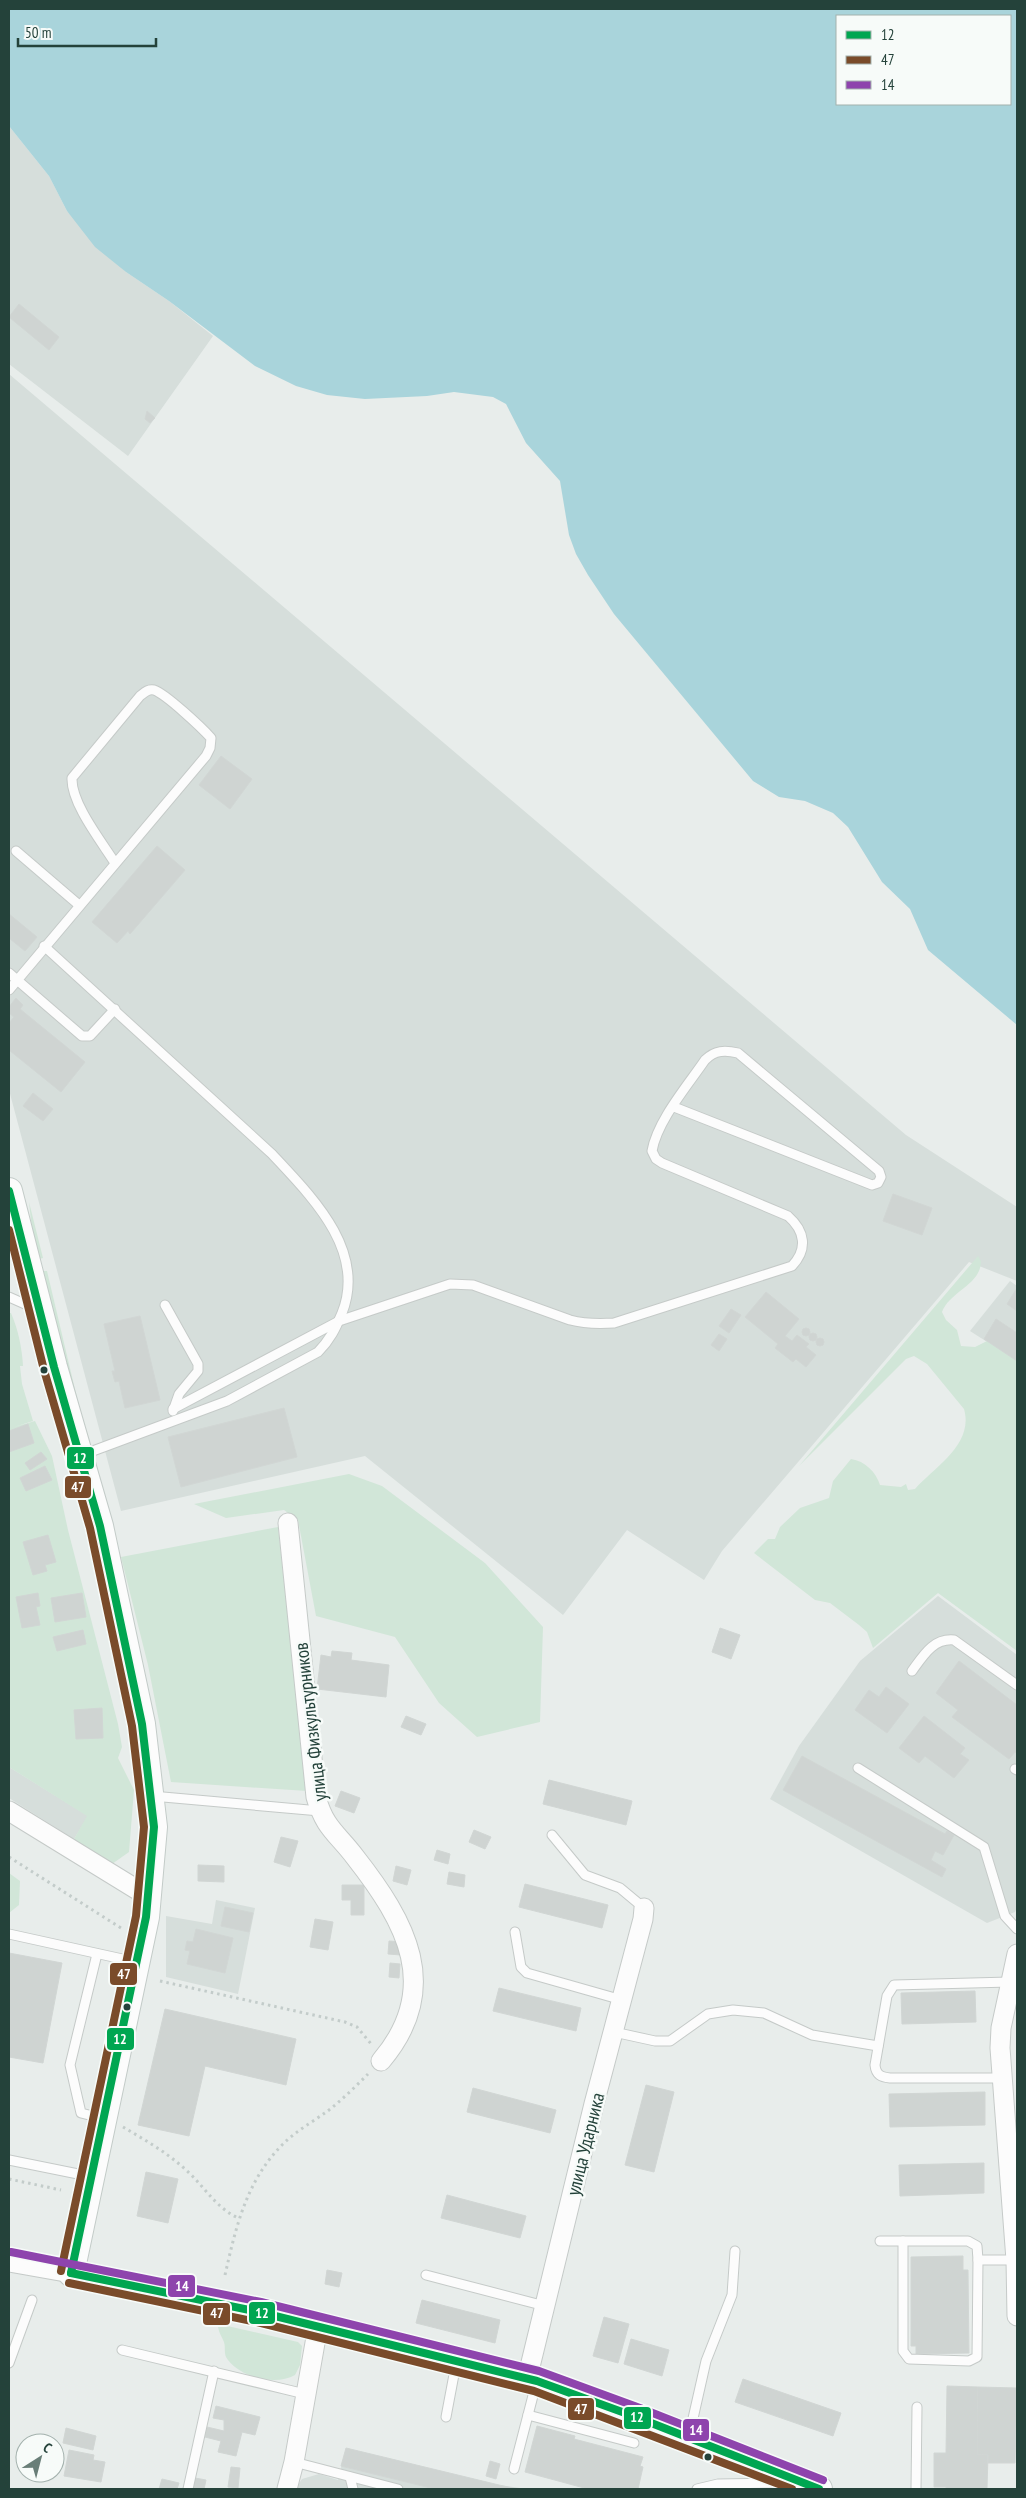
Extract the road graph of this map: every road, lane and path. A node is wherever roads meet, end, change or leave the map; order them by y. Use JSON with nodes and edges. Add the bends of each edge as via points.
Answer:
{"nodes":[{"id":1,"x":16,"y":851,"type":"dead end"},
{"id":2,"x":115,"y":863,"type":"junction"},
{"id":3,"x":79,"y":905,"type":"junction"},
{"id":4,"x":44,"y":946,"type":"junction"},
{"id":5,"x":9,"y":973,"type":"edge"},
{"id":6,"x":17,"y":980,"type":"junction"},
{"id":7,"x":9,"y":990,"type":"edge"},
{"id":8,"x":115,"y":1008,"type":"junction"},
{"id":9,"x":674,"y":1107,"type":"junction"},
{"id":10,"x":9,"y":1191,"type":"edge"},
{"id":11,"x":9,"y":1297,"type":"edge"},
{"id":12,"x":165,"y":1305,"type":"dead end"},
{"id":13,"x":39,"y":1310,"type":"junction"},
{"id":14,"x":339,"y":1321,"type":"junction"},
{"id":15,"x":173,"y":1409,"type":"junction"},
{"id":16,"x":172,"y":1421,"type":"junction"},
{"id":17,"x":81,"y":1456,"type":"junction"},
{"id":18,"x":288,"y":1523,"type":"dead end"},
{"id":19,"x":912,"y":1671,"type":"dead end"},
{"id":20,"x":1017,"y":1685,"type":"edge"},
{"id":21,"x":858,"y":1768,"type":"dead end"},
{"id":22,"x":152,"y":1796,"type":"junction"},
{"id":23,"x":9,"y":1811,"type":"edge"},
{"id":24,"x":320,"y":1811,"type":"junction"},
{"id":25,"x":552,"y":1835,"type":"dead end"},
{"id":26,"x":9,"y":1857,"type":"edge"},
{"id":27,"x":149,"y":1897,"type":"junction"},
{"id":28,"x":644,"y":1908,"type":"joint"},
{"id":29,"x":1017,"y":1929,"type":"edge"},
{"id":30,"x":126,"y":1931,"type":"dead end"},
{"id":31,"x":515,"y":1932,"type":"dead end"},
{"id":32,"x":9,"y":1934,"type":"edge"},
{"id":33,"x":97,"y":1954,"type":"junction"},
{"id":34,"x":1017,"y":1954,"type":"edge"},
{"id":35,"x":138,"y":1962,"type":"junction"},
{"id":36,"x":160,"y":1981,"type":"dead end"},
{"id":37,"x":1010,"y":1982,"type":"junction"},
{"id":38,"x":622,"y":2000,"type":"junction"},
{"id":39,"x":614,"y":2032,"type":"junction"},
{"id":40,"x":878,"y":2046,"type":"junction"},
{"id":41,"x":380,"y":2061,"type":"junction"},
{"id":42,"x":1001,"y":2078,"type":"junction"},
{"id":43,"x":111,"y":2121,"type":"junction"},
{"id":44,"x":9,"y":2160,"type":"edge"},
{"id":45,"x":91,"y":2176,"type":"junction"},
{"id":46,"x":9,"y":2179,"type":"edge"},
{"id":47,"x":61,"y":2190,"type":"dead end"},
{"id":48,"x":238,"y":2218,"type":"junction"},
{"id":49,"x":880,"y":2241,"type":"dead end"},
{"id":50,"x":903,"y":2241,"type":"junction"},
{"id":51,"x":735,"y":2251,"type":"dead end"},
{"id":52,"x":978,"y":2260,"type":"junction"},
{"id":53,"x":1016,"y":2260,"type":"edge"},
{"id":54,"x":9,"y":2262,"type":"edge"},
{"id":55,"x":70,"y":2273,"type":"junction"},
{"id":56,"x":225,"y":2275,"type":"dead end"},
{"id":57,"x":426,"y":2275,"type":"dead end"},
{"id":58,"x":32,"y":2300,"type":"dead end"},
{"id":59,"x":545,"y":2306,"type":"junction"},
{"id":60,"x":1017,"y":2316,"type":"edge"},
{"id":61,"x":318,"y":2326,"type":"junction"},
{"id":62,"x":122,"y":2350,"type":"dead end"},
{"id":63,"x":456,"y":2361,"type":"junction"},
{"id":64,"x":9,"y":2363,"type":"edge"},
{"id":65,"x":214,"y":2370,"type":"junction"},
{"id":66,"x":532,"y":2380,"type":"junction"},
{"id":67,"x":305,"y":2394,"type":"junction"},
{"id":68,"x":917,"y":2407,"type":"dead end"},
{"id":69,"x":528,"y":2415,"type":"junction"},
{"id":70,"x":446,"y":2417,"type":"dead end"},
{"id":71,"x":688,"y":2438,"type":"junction"},
{"id":72,"x":634,"y":2443,"type":"dead end"},
{"id":73,"x":294,"y":2462,"type":"junction"},
{"id":74,"x":514,"y":2469,"type":"dead end"},
{"id":75,"x":350,"y":2477,"type":"junction"},
{"id":76,"x":809,"y":2485,"type":"edge"},
{"id":77,"x":188,"y":2489,"type":"edge"},
{"id":78,"x":287,"y":2489,"type":"edge"},
{"id":79,"x":353,"y":2489,"type":"edge"},
{"id":80,"x":398,"y":2489,"type":"edge"},
{"id":81,"x":697,"y":2489,"type":"edge"},
{"id":82,"x":916,"y":2489,"type":"edge"}],
"edges":[{"from":1,"to":3,"type":"lane"},
{"from":2,"to":2,"type":"lane","via":[[210,748],[211,738],[204,730],[153,690],[147,690],[140,696],[72,778],[71,789],[77,801]]},
{"from":2,"to":3,"type":"lane"},
{"from":3,"to":4,"type":"lane"},
{"from":4,"to":6,"type":"lane"},
{"from":4,"to":8,"type":"lane"},
{"from":5,"to":6,"type":"lane"},
{"from":6,"to":7,"type":"lane"},
{"from":6,"to":8,"type":"lane","via":[[82,1036],[90,1036]]},
{"from":8,"to":14,"type":"lane","via":[[272,1154],[331,1225],[342,1247],[349,1283]]},
{"from":9,"to":9,"type":"lane","via":[[705,1060],[719,1051],[738,1052],[878,1170],[881,1178],[872,1185]]},
{"from":9,"to":14,"type":"lane","via":[[654,1140],[652,1150],[656,1159],[788,1216],[798,1226],[804,1243],[803,1251],[792,1266],[614,1323],[586,1324],[570,1320],[473,1285],[462,1284],[450,1284]]},
{"from":10,"to":13,"type":"street"},
{"from":11,"to":13,"type":"lane"},
{"from":12,"to":15,"type":"lane","via":[[198,1364],[198,1371],[179,1394]]},
{"from":13,"to":17,"type":"street"},
{"from":14,"to":15,"type":"lane"},
{"from":14,"to":16,"type":"lane","via":[[329,1340],[308,1358],[227,1401]]},
{"from":15,"to":16,"type":"lane"},
{"from":16,"to":17,"type":"lane"},
{"from":17,"to":22,"type":"street","via":[[100,1526],[136,1691]]},
{"from":18,"to":24,"type":"street","name":"улица Физкультурников"},
{"from":19,"to":20,"type":"lane","via":[[933,1645],[947,1639],[954,1640]]},
{"from":21,"to":29,"type":"lane","via":[[984,1847],[1006,1916]]},
{"from":22,"to":24,"type":"lane"},
{"from":22,"to":27,"type":"street","via":[[154,1843]]},
{"from":23,"to":27,"type":"street"},
{"from":24,"to":41,"type":"street","name":"улица Физкультурников","via":[[330,1829],[370,1876],[402,1929],[412,1956],[412,1989],[407,2014],[396,2040]]},
{"from":25,"to":28,"type":"lane","via":[[585,1875],[620,1888]]},
{"from":26,"to":30,"type":"path"},
{"from":27,"to":35,"type":"street"},
{"from":28,"to":38,"type":"street","name":"улица Ударника"},
{"from":31,"to":38,"type":"lane","via":[[521,1967],[527,1973]]},
{"from":32,"to":33,"type":"lane"},
{"from":33,"to":35,"type":"lane"},
{"from":33,"to":43,"type":"lane","via":[[70,2065],[81,2113]]},
{"from":34,"to":37,"type":"street"},
{"from":35,"to":43,"type":"street"},
{"from":36,"to":41,"type":"path","via":[[345,2022],[357,2027],[368,2038]]},
{"from":37,"to":40,"type":"lane","via":[[894,1985],[887,1996]]},
{"from":37,"to":42,"type":"street","via":[[1001,2028]]},
{"from":38,"to":39,"type":"street","name":"улица Ударника"},
{"from":39,"to":40,"type":"lane","via":[[670,2041],[708,2014],[733,2010],[764,2013],[812,2035]]},
{"from":39,"to":59,"type":"street","name":"улица Ударника"},
{"from":40,"to":42,"type":"lane","via":[[875,2065],[881,2077]]},
{"from":41,"to":48,"type":"path","via":[[331,2108],[284,2143],[255,2180]]},
{"from":42,"to":53,"type":"street"},
{"from":43,"to":45,"type":"street"},
{"from":43,"to":48,"type":"path","via":[[175,2160],[216,2205]]},
{"from":44,"to":45,"type":"lane"},
{"from":45,"to":55,"type":"street"},
{"from":46,"to":47,"type":"path"},
{"from":48,"to":56,"type":"path"},
{"from":49,"to":50,"type":"lane"},
{"from":50,"to":52,"type":"lane","via":[[968,2241],[977,2246]]},
{"from":50,"to":52,"type":"lane","via":[[903,2351],[909,2360],[969,2361],[977,2357]]},
{"from":51,"to":71,"type":"lane","via":[[732,2295],[706,2361]]},
{"from":52,"to":53,"type":"lane"},
{"from":53,"to":60,"type":"street"},
{"from":54,"to":55,"type":"street"},
{"from":55,"to":61,"type":"street"},
{"from":57,"to":59,"type":"lane"},
{"from":58,"to":64,"type":"lane"},
{"from":59,"to":66,"type":"street","name":"улица Ударника"},
{"from":61,"to":63,"type":"street"},
{"from":61,"to":67,"type":"street"},
{"from":62,"to":65,"type":"lane"},
{"from":63,"to":66,"type":"street"},
{"from":63,"to":70,"type":"lane"},
{"from":65,"to":67,"type":"lane"},
{"from":65,"to":77,"type":"lane"},
{"from":66,"to":69,"type":"lane"},
{"from":66,"to":71,"type":"street"},
{"from":67,"to":73,"type":"street"},
{"from":68,"to":82,"type":"lane"},
{"from":69,"to":72,"type":"lane"},
{"from":69,"to":74,"type":"lane"},
{"from":71,"to":76,"type":"street"},
{"from":73,"to":75,"type":"lane"},
{"from":73,"to":78,"type":"street"},
{"from":75,"to":79,"type":"lane"},
{"from":75,"to":80,"type":"lane"},
{"from":76,"to":81,"type":"lane","via":[[718,2484]]}]}
